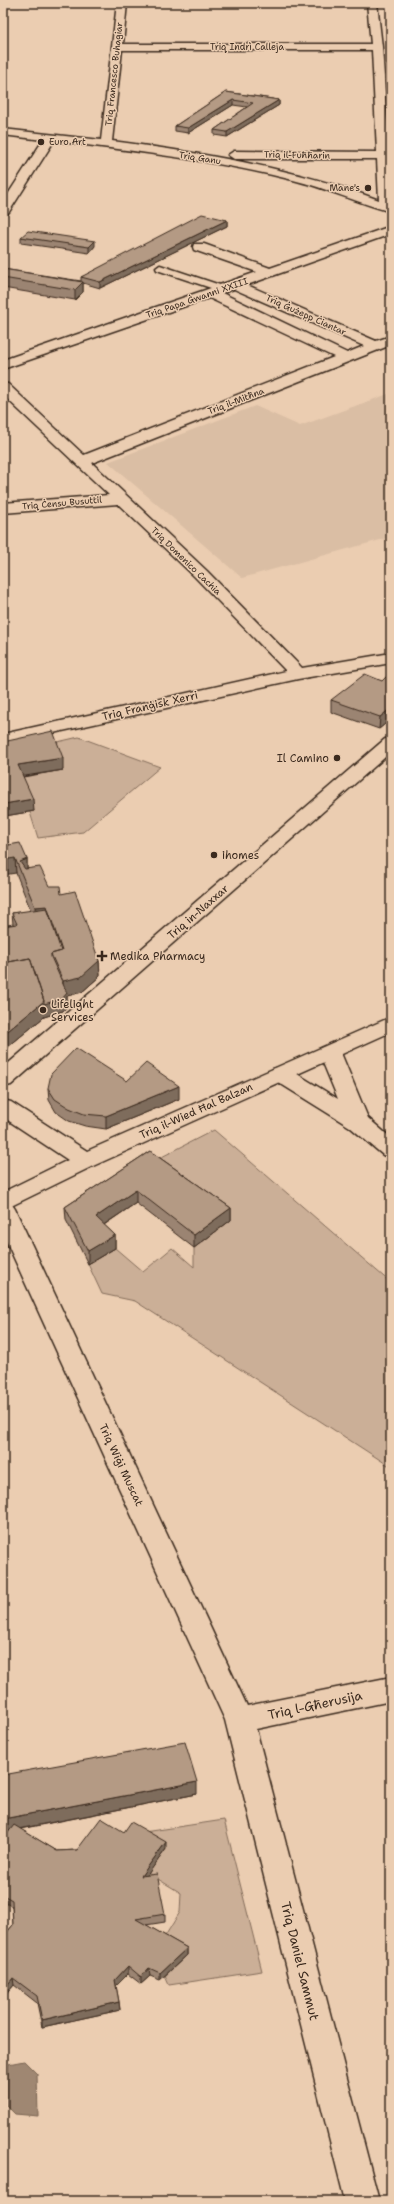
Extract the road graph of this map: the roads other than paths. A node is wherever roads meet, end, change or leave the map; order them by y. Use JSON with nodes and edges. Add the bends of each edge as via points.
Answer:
{"nodes":[{"id":1,"x":122,"y":3,"type":"edge"},
{"id":2,"x":372,"y":3,"type":"edge"},
{"id":3,"x":377,"y":47,"type":"junction"},
{"id":4,"x":116,"y":48,"type":"junction"},
{"id":5,"x":377,"y":65,"type":"junction"},
{"id":6,"x":391,"y":65,"type":"edge"},
{"id":7,"x":3,"y":132,"type":"edge"},
{"id":8,"x":50,"y":138,"type":"junction"},
{"id":9,"x":106,"y":145,"type":"junction"},
{"id":10,"x":388,"y":156,"type":"edge"},
{"id":11,"x":203,"y":158,"type":"junction"},
{"id":12,"x":388,"y":207,"type":"edge"},
{"id":13,"x":3,"y":212,"type":"edge"},
{"id":14,"x":391,"y":230,"type":"edge"},
{"id":15,"x":199,"y":248,"type":"dead end"},
{"id":16,"x":160,"y":268,"type":"dead end"},
{"id":17,"x":272,"y":273,"type":"junction"},
{"id":18,"x":236,"y":285,"type":"junction"},
{"id":19,"x":223,"y":289,"type":"junction"},
{"id":20,"x":210,"y":293,"type":"junction"},
{"id":21,"x":391,"y":340,"type":"edge"},
{"id":22,"x":376,"y":346,"type":"junction"},
{"id":23,"x":347,"y":358,"type":"junction"},
{"id":24,"x":3,"y":365,"type":"edge"},
{"id":25,"x":3,"y":387,"type":"edge"},
{"id":26,"x":81,"y":462,"type":"junction"},
{"id":27,"x":120,"y":499,"type":"junction"},
{"id":28,"x":3,"y":508,"type":"edge"},
{"id":29,"x":391,"y":658,"type":"edge"},
{"id":30,"x":298,"y":674,"type":"junction"},
{"id":31,"x":3,"y":739,"type":"edge"},
{"id":32,"x":391,"y":743,"type":"edge"},
{"id":33,"x":391,"y":1024,"type":"edge"},
{"id":34,"x":330,"y":1053,"type":"junction"},
{"id":35,"x":281,"y":1074,"type":"junction"},
{"id":36,"x":3,"y":1080,"type":"edge"},
{"id":37,"x":3,"y":1107,"type":"edge"},
{"id":38,"x":358,"y":1122,"type":"junction"},
{"id":39,"x":391,"y":1150,"type":"edge"},
{"id":40,"x":85,"y":1161,"type":"junction"},
{"id":41,"x":3,"y":1202,"type":"edge"},
{"id":42,"x":3,"y":1209,"type":"edge"},
{"id":43,"x":391,"y":1689,"type":"edge"},
{"id":44,"x":239,"y":1720,"type":"junction"},
{"id":45,"x":362,"y":2201,"type":"edge"}],
"edges":[{"from":1,"to":4,"type":"street","name":"Triq Francesco Buhagiar"},
{"from":2,"to":3,"type":"street"},
{"from":3,"to":4,"type":"street","name":"Triq Indrì Calleja"},
{"from":3,"to":5,"type":"street"},
{"from":4,"to":9,"type":"street","name":"Triq Francesco Buhagiar"},
{"from":5,"to":6,"type":"street"},
{"from":5,"to":10,"type":"street"},
{"from":7,"to":8,"type":"street","name":"Triq Ganu"},
{"from":8,"to":9,"type":"street","name":"Triq Ganu"},
{"from":8,"to":13,"type":"street"},
{"from":9,"to":11,"type":"street","name":"Triq Ganu"},
{"from":10,"to":11,"type":"street","name":"Triq il-Fuħħarin","via":[[242,154]]},
{"from":10,"to":12,"type":"street"},
{"from":11,"to":12,"type":"street","name":"Triq Ganu","via":[[309,179]]},
{"from":14,"to":17,"type":"street","name":"Triq Papa Ġwanni XXIII"},
{"from":15,"to":17,"type":"street"},
{"from":16,"to":19,"type":"lane"},
{"from":17,"to":18,"type":"street","name":"Triq Papa Ġwanni XXIII"},
{"from":18,"to":19,"type":"street","name":"Triq Papa Ġwanni XXIII"},
{"from":18,"to":22,"type":"street","name":"Triq Ġużepp Ċiantar"},
{"from":19,"to":20,"type":"street","name":"Triq Papa Ġwanni XXIII"},
{"from":20,"to":23,"type":"street","name":"Triq Ġużepp Ċiantar"},
{"from":20,"to":24,"type":"street","name":"Triq Papa Ġwanni XXIII"},
{"from":21,"to":22,"type":"street","name":"Triq il-Mitħna"},
{"from":22,"to":23,"type":"street","name":"Triq il-Mitħna"},
{"from":23,"to":26,"type":"street","name":"Triq il-Mitħna"},
{"from":25,"to":26,"type":"street","name":"Triq Domenico Cachia"},
{"from":26,"to":27,"type":"street","name":"Triq Domenico Cachia"},
{"from":27,"to":28,"type":"street","name":"Triq Ċensu Busuttil"},
{"from":27,"to":30,"type":"street","name":"Triq Domenico Cachia","via":[[201,574]]},
{"from":29,"to":30,"type":"street"},
{"from":30,"to":31,"type":"street","name":"Triq Franġisk Xerri"},
{"from":32,"to":36,"type":"street","name":"Triq in-Naxxar"},
{"from":33,"to":34,"type":"street","name":"Triq il-Wied Ħal Balzan"},
{"from":34,"to":35,"type":"street","name":"Triq il-Wied Ħal Balzan"},
{"from":34,"to":38,"type":"street"},
{"from":35,"to":38,"type":"street"},
{"from":35,"to":40,"type":"street","name":"Triq il-Wied Ħal Balzan"},
{"from":37,"to":40,"type":"street"},
{"from":38,"to":39,"type":"street"},
{"from":40,"to":41,"type":"street","name":"Triq il-Wied Ħal Balzan"},
{"from":42,"to":44,"type":"street","name":"Triq Wiġi Muscat"},
{"from":43,"to":44,"type":"street","name":"Triq l-Għerusija"},
{"from":44,"to":45,"type":"street","name":"Triq Daniel Sammut"}]}
